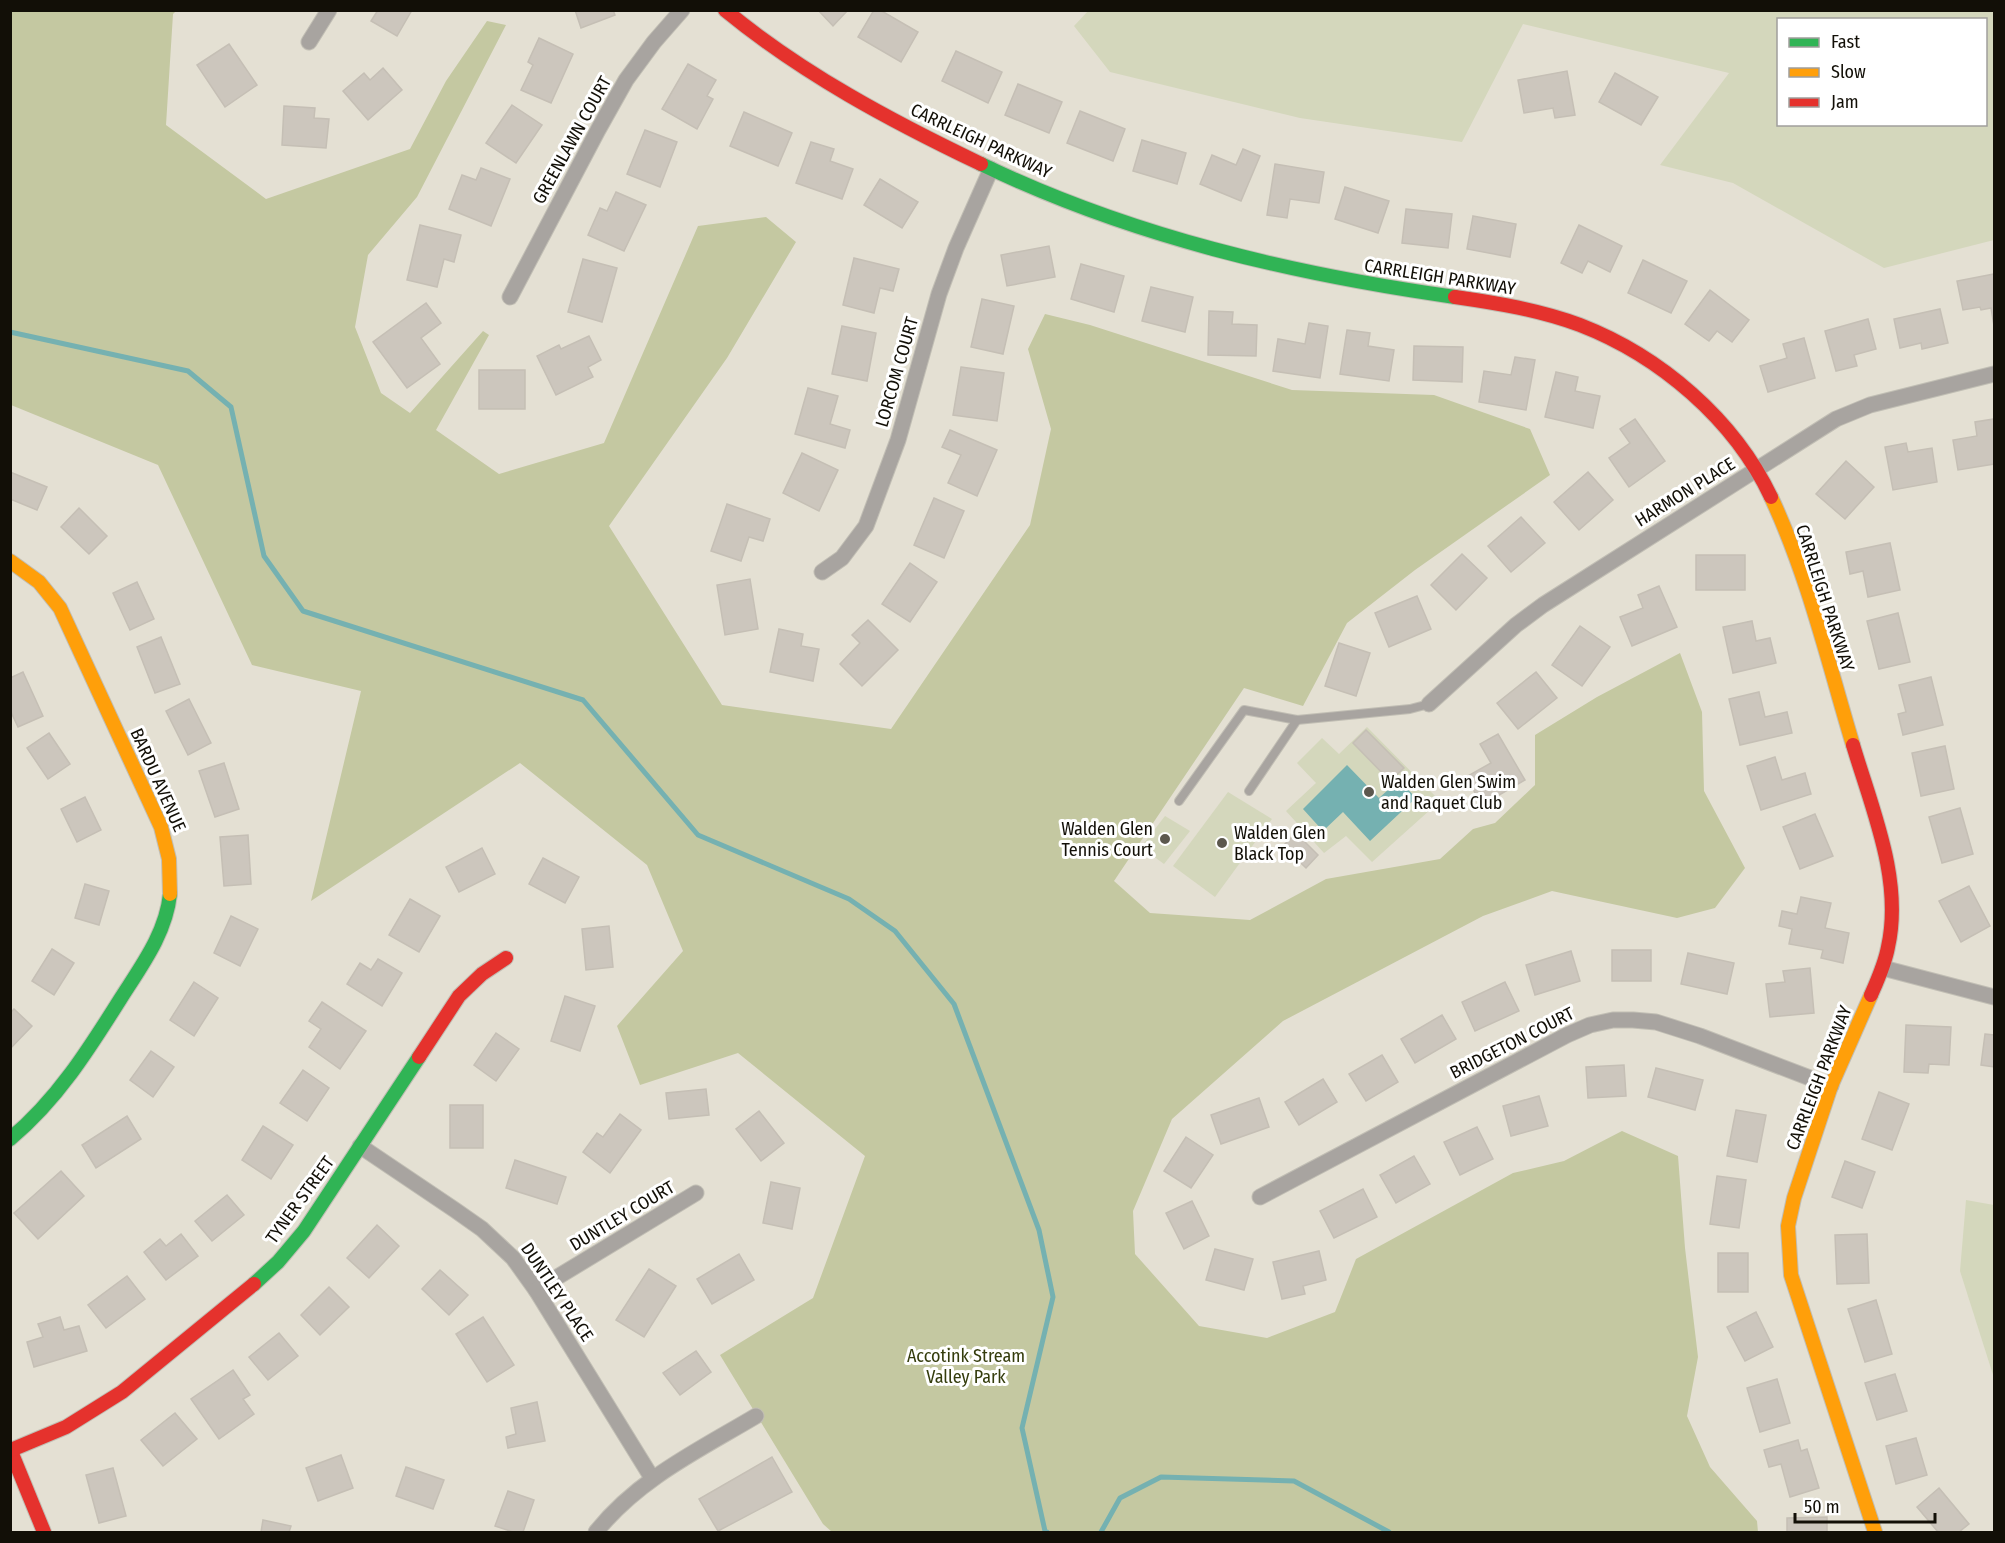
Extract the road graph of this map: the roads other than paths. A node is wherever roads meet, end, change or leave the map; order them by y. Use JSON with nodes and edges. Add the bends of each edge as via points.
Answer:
{"nodes":[{"id":1,"x":329,"y":10,"type":"edge"},
{"id":2,"x":682,"y":10,"type":"edge"},
{"id":3,"x":725,"y":10,"type":"edge"},
{"id":4,"x":309,"y":42,"type":"dead end"},
{"id":5,"x":991,"y":169,"type":"junction"},
{"id":6,"x":510,"y":297,"type":"dead end"},
{"id":7,"x":1995,"y":374,"type":"edge"},
{"id":8,"x":1756,"y":470,"type":"junction"},
{"id":9,"x":10,"y":561,"type":"edge"},
{"id":10,"x":822,"y":572,"type":"dead end"},
{"id":11,"x":1429,"y":704,"type":"joint"},
{"id":12,"x":1297,"y":720,"type":"junction"},
{"id":13,"x":1250,"y":791,"type":"dead end"},
{"id":14,"x":1179,"y":801,"type":"dead end"},
{"id":15,"x":506,"y":958,"type":"dead end"},
{"id":16,"x":1883,"y":968,"type":"junction"},
{"id":17,"x":1995,"y":997,"type":"edge"},
{"id":18,"x":1831,"y":1086,"type":"junction"},
{"id":19,"x":10,"y":1139,"type":"edge"},
{"id":20,"x":360,"y":1146,"type":"junction"},
{"id":21,"x":696,"y":1193,"type":"dead end"},
{"id":22,"x":1260,"y":1197,"type":"dead end"},
{"id":23,"x":536,"y":1290,"type":"junction"},
{"id":24,"x":756,"y":1416,"type":"dead end"},
{"id":25,"x":11,"y":1450,"type":"edge"},
{"id":26,"x":652,"y":1478,"type":"junction"},
{"id":27,"x":44,"y":1533,"type":"edge"},
{"id":28,"x":596,"y":1533,"type":"edge"},
{"id":29,"x":1875,"y":1533,"type":"edge"}],
"edges":[{"from":1,"to":4,"type":"street"},
{"from":2,"to":6,"type":"street","name":"GREENLAWN COURT","via":[[626,80]]},
{"from":3,"to":5,"type":"street","name":"CARRLEIGH PARKWAY","via":[[806,71]]},
{"from":5,"to":8,"type":"street","name":"CARRLEIGH PARKWAY","via":[[1138,226],[1250,260],[1381,286],[1514,306],[1576,323],[1627,347],[1681,384],[1705,406]]},
{"from":5,"to":10,"type":"street","name":"LORCOM COURT","via":[[939,294],[898,440],[866,526],[842,558]]},
{"from":7,"to":8,"type":"street","name":"HARMON PLACE","via":[[1854,411]]},
{"from":8,"to":11,"type":"street","name":"HARMON PLACE","via":[[1543,605]]},
{"from":8,"to":16,"type":"street","name":"CARRLEIGH PARKWAY","via":[[1799,564],[1884,848],[1892,909]]},
{"from":9,"to":19,"type":"street","name":"BARDU AVENUE","via":[[39,582],[60,608],[161,827],[170,862],[171,891],[168,911],[147,959],[49,1104]]},
{"from":11,"to":12,"type":"lane"},
{"from":12,"to":13,"type":"lane"},
{"from":12,"to":14,"type":"lane","via":[[1244,710]]},
{"from":15,"to":20,"type":"street","name":"TYNER STREET","via":[[459,996]]},
{"from":16,"to":17,"type":"street"},
{"from":16,"to":18,"type":"street","name":"CARRLEIGH PARKWAY"},
{"from":18,"to":22,"type":"street","name":"BRIDGETON COURT","via":[[1669,1025],[1613,1020],[1567,1035]]},
{"from":18,"to":29,"type":"street","name":"CARRLEIGH PARKWAY","via":[[1794,1198],[1788,1227],[1789,1259]]},
{"from":20,"to":23,"type":"street","name":"DUNTLEY PLACE","via":[[482,1229],[513,1257]]},
{"from":20,"to":25,"type":"street","name":"TYNER STREET","via":[[304,1232],[250,1288],[103,1406]]},
{"from":21,"to":23,"type":"street","name":"DUNTLEY COURT"},
{"from":23,"to":26,"type":"street","name":"DUNTLEY PLACE"},
{"from":24,"to":26,"type":"street"},
{"from":25,"to":27,"type":"street"},
{"from":26,"to":28,"type":"street","via":[[621,1504]]}]}
